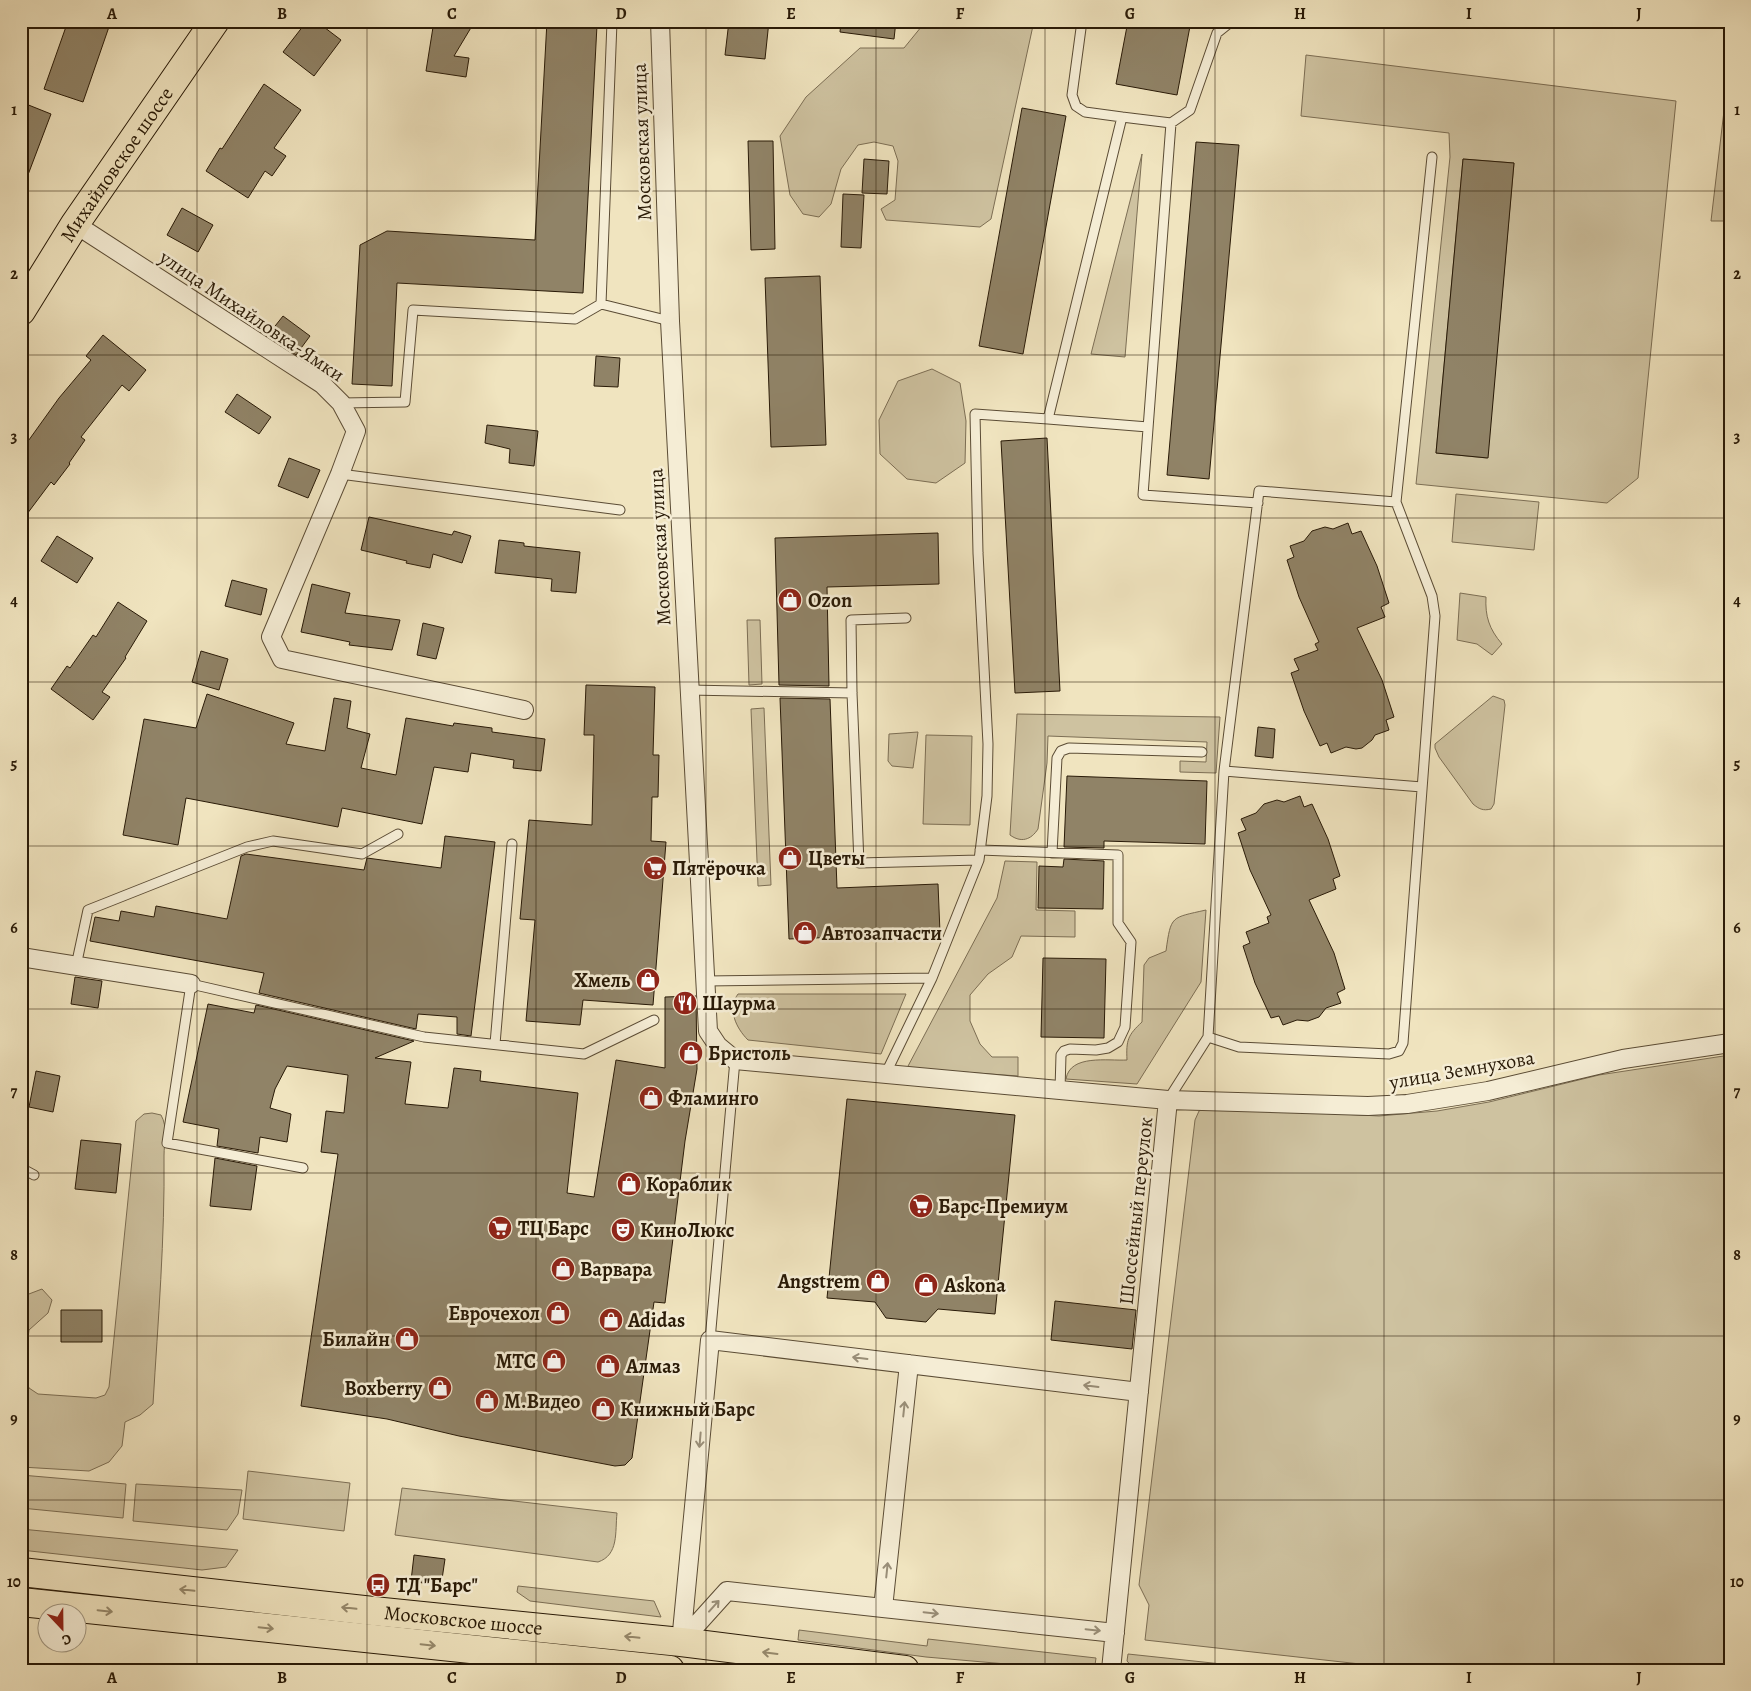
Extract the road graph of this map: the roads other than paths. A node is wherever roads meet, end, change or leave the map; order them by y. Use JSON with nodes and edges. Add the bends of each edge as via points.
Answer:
{"nodes":[{"id":1,"x":215,"y":21,"type":"edge"},
{"id":2,"x":660,"y":21,"type":"edge"},
{"id":3,"x":1082,"y":21,"type":"edge"},
{"id":4,"x":1232,"y":21,"type":"edge"},
{"id":5,"x":612,"y":22,"type":"edge"},
{"id":6,"x":1122,"y":117,"type":"junction"},
{"id":7,"x":1170,"y":124,"type":"junction"},
{"id":8,"x":1432,"y":157,"type":"dead end"},
{"id":9,"x":75,"y":224,"type":"junction"},
{"id":10,"x":601,"y":304,"type":"junction"},
{"id":11,"x":21,"y":311,"type":"edge"},
{"id":12,"x":670,"y":321,"type":"junction"},
{"id":13,"x":341,"y":403,"type":"junction"},
{"id":14,"x":1048,"y":419,"type":"junction"},
{"id":15,"x":1148,"y":427,"type":"junction"},
{"id":16,"x":340,"y":474,"type":"junction"},
{"id":17,"x":1396,"y":502,"type":"junction"},
{"id":18,"x":1258,"y":503,"type":"junction"},
{"id":19,"x":620,"y":510,"type":"dead end"},
{"id":20,"x":906,"y":618,"type":"dead end"},
{"id":21,"x":689,"y":690,"type":"junction"},
{"id":22,"x":852,"y":693,"type":"junction"},
{"id":23,"x":524,"y":710,"type":"dead end"},
{"id":24,"x":1202,"y":752,"type":"dead end"},
{"id":25,"x":1224,"y":771,"type":"junction"},
{"id":26,"x":1422,"y":788,"type":"junction"},
{"id":27,"x":398,"y":834,"type":"dead end"},
{"id":28,"x":512,"y":844,"type":"dead end"},
{"id":29,"x":980,"y":850,"type":"junction"},
{"id":30,"x":1052,"y":853,"type":"junction"},
{"id":31,"x":979,"y":860,"type":"junction"},
{"id":32,"x":21,"y":957,"type":"edge"},
{"id":33,"x":76,"y":966,"type":"junction"},
{"id":34,"x":932,"y":978,"type":"junction"},
{"id":35,"x":706,"y":981,"type":"junction"},
{"id":36,"x":191,"y":984,"type":"junction"},
{"id":37,"x":654,"y":1020,"type":"dead end"},
{"id":38,"x":1208,"y":1037,"type":"junction"},
{"id":39,"x":1730,"y":1043,"type":"edge"},
{"id":40,"x":495,"y":1044,"type":"junction"},
{"id":41,"x":735,"y":1060,"type":"junction"},
{"id":42,"x":886,"y":1073,"type":"junction"},
{"id":43,"x":1060,"y":1090,"type":"junction"},
{"id":44,"x":1168,"y":1100,"type":"junction"},
{"id":45,"x":21,"y":1168,"type":"edge"},
{"id":46,"x":303,"y":1168,"type":"dead end"},
{"id":47,"x":34,"y":1176,"type":"dead end"},
{"id":48,"x":710,"y":1340,"type":"junction"},
{"id":49,"x":909,"y":1364,"type":"junction"},
{"id":50,"x":1139,"y":1392,"type":"junction"},
{"id":51,"x":21,"y":1572,"type":"edge"},
{"id":52,"x":23,"y":1605,"type":"edge"},
{"id":53,"x":883,"y":1608,"type":"junction"},
{"id":54,"x":1115,"y":1632,"type":"junction"},
{"id":55,"x":681,"y":1642,"type":"junction"},
{"id":56,"x":670,"y":1670,"type":"edge"},
{"id":57,"x":905,"y":1670,"type":"edge"},
{"id":58,"x":1111,"y":1670,"type":"edge"}],
"edges":[{"from":1,"to":9,"type":"main road","name":"Михайловское шоссе"},
{"from":2,"to":12,"type":"street","name":"Московская улица"},
{"from":3,"to":6,"type":"lane","via":[[1072,95],[1076,106],[1085,112]]},
{"from":4,"to":7,"type":"lane","via":[[1217,33],[1190,110]]},
{"from":5,"to":10,"type":"lane"},
{"from":6,"to":7,"type":"lane"},
{"from":6,"to":14,"type":"lane"},
{"from":7,"to":15,"type":"lane"},
{"from":8,"to":17,"type":"lane"},
{"from":9,"to":11,"type":"main road","name":"Михайловское шоссе"},
{"from":9,"to":13,"type":"street","name":"улица Михайловка-Ямки","via":[[322,384]]},
{"from":10,"to":12,"type":"lane"},
{"from":10,"to":13,"type":"lane","via":[[574,319],[413,310],[405,402]]},
{"from":12,"to":21,"type":"street","name":"Московская улица"},
{"from":13,"to":16,"type":"street","name":"улица Михайловка-Ямки","via":[[356,431]]},
{"from":14,"to":15,"type":"lane"},
{"from":14,"to":29,"type":"lane","via":[[975,414],[988,744],[987,796]]},
{"from":15,"to":18,"type":"lane","via":[[1143,495]]},
{"from":16,"to":19,"type":"lane"},
{"from":16,"to":23,"type":"street","name":"улица Михайловка-Ямки","via":[[271,637],[282,659]]},
{"from":17,"to":18,"type":"lane","via":[[1259,491]]},
{"from":17,"to":26,"type":"lane","via":[[1434,606]]},
{"from":18,"to":25,"type":"lane"},
{"from":20,"to":22,"type":"lane","via":[[851,620]]},
{"from":21,"to":22,"type":"lane"},
{"from":21,"to":35,"type":"street","name":"Московская улица"},
{"from":22,"to":31,"type":"lane","via":[[859,863]]},
{"from":24,"to":30,"type":"lane","via":[[1069,748],[1061,751]]},
{"from":25,"to":26,"type":"lane"},
{"from":25,"to":38,"type":"lane"},
{"from":26,"to":38,"type":"lane","via":[[1403,1043],[1399,1051],[1389,1054],[1239,1047]]},
{"from":27,"to":33,"type":"lane","via":[[362,854],[273,840],[88,910]]},
{"from":28,"to":40,"type":"lane"},
{"from":29,"to":30,"type":"lane"},
{"from":29,"to":31,"type":"lane"},
{"from":30,"to":43,"type":"lane","via":[[1118,855],[1118,923],[1131,942],[1126,1027],[1118,1042],[1108,1048],[1064,1051]]},
{"from":31,"to":34,"type":"lane"},
{"from":32,"to":33,"type":"street"},
{"from":33,"to":36,"type":"street"},
{"from":34,"to":35,"type":"lane"},
{"from":34,"to":42,"type":"lane"},
{"from":35,"to":41,"type":"street","name":"Московская улица","via":[[708,1031],[718,1046]]},
{"from":36,"to":40,"type":"lane","via":[[424,1037]]},
{"from":36,"to":46,"type":"lane","via":[[167,1143]]},
{"from":37,"to":40,"type":"lane","via":[[584,1054]]},
{"from":38,"to":44,"type":"lane"},
{"from":39,"to":44,"type":"street","name":"улица Земнухова","via":[[1623,1060],[1440,1100],[1407,1104]]},
{"from":41,"to":42,"type":"street","name":"Шоссейный переулок"},
{"from":41,"to":48,"type":"lane"},
{"from":42,"to":43,"type":"street","name":"Шоссейный переулок"},
{"from":43,"to":44,"type":"street","name":"Шоссейный переулок"},
{"from":44,"to":50,"type":"street","name":"Шоссейный переулок"},
{"from":45,"to":47,"type":"lane"},
{"from":49,"to":48,"type":"street","one_way":true},
{"from":48,"to":55,"type":"street","one_way":true},
{"from":50,"to":49,"type":"street","one_way":true},
{"from":53,"to":49,"type":"street","one_way":true},
{"from":50,"to":54,"type":"street","name":"Шоссейный переулок"},
{"from":55,"to":51,"type":"main road","name":"Московское шоссе","one_way":true},
{"from":52,"to":56,"type":"main road","name":"Московское шоссе","one_way":true},
{"from":53,"to":54,"type":"street","one_way":true},
{"from":55,"to":53,"type":"street","one_way":true,"via":[[727,1591]]},
{"from":54,"to":58,"type":"street","name":"Шоссейный переулок"},
{"from":57,"to":55,"type":"main road","name":"Московское шоссе","one_way":true}]}
